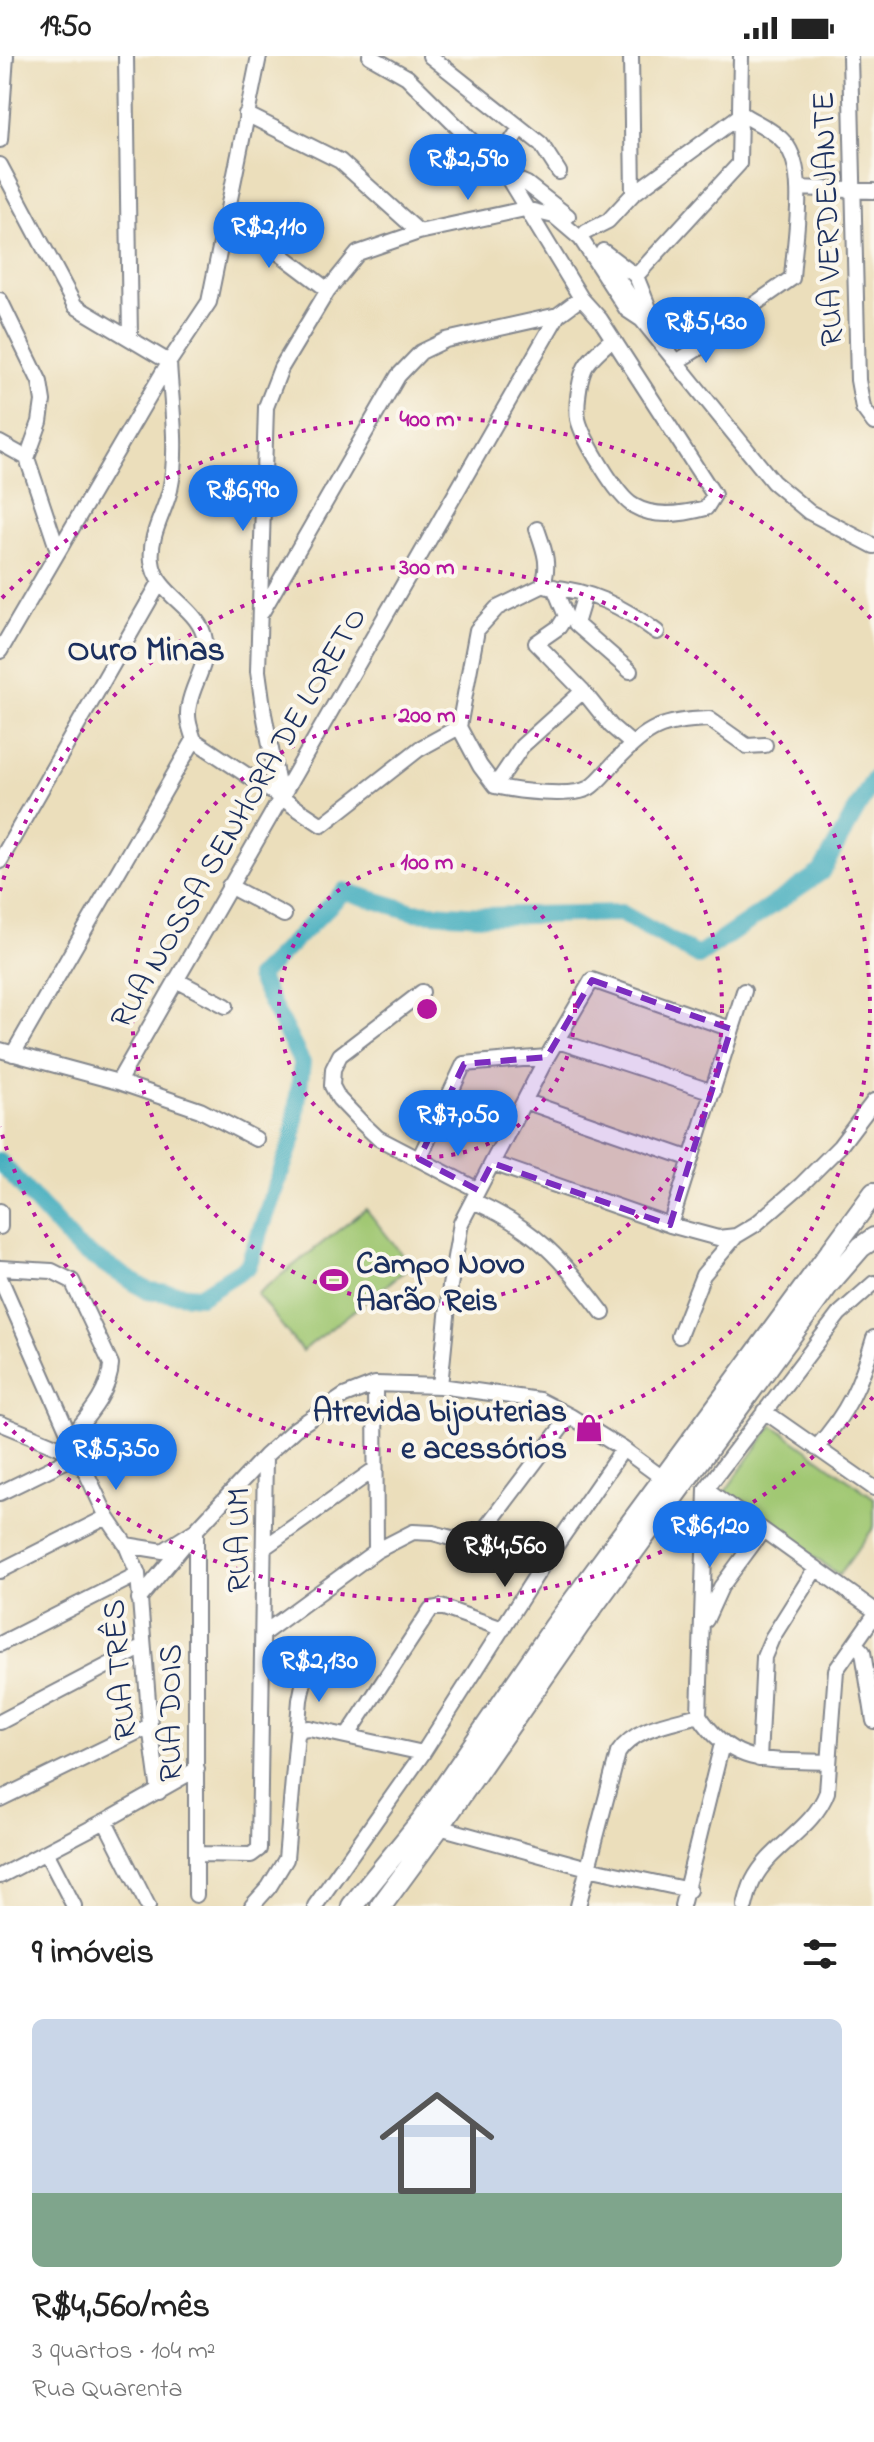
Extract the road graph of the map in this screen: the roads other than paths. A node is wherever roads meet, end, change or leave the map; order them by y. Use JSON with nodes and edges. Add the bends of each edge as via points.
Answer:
{"nodes":[{"id":1,"x":6,"y":56,"type":"edge"},
{"id":2,"x":126,"y":56,"type":"edge"},
{"id":3,"x":259,"y":56,"type":"edge"},
{"id":4,"x":370,"y":56,"type":"edge"},
{"id":5,"x":430,"y":56,"type":"edge"},
{"id":6,"x":631,"y":56,"type":"edge"},
{"id":7,"x":741,"y":56,"type":"edge"},
{"id":8,"x":850,"y":56,"type":"edge"},
{"id":9,"x":246,"y":114,"type":"junction"},
{"id":10,"x":742,"y":114,"type":"junction"},
{"id":11,"x":520,"y":128,"type":"junction"},
{"id":12,"x":0,"y":140,"type":"edge"},
{"id":13,"x":0,"y":165,"type":"edge"},
{"id":14,"x":501,"y":170,"type":"junction"},
{"id":15,"x":559,"y":172,"type":"dead end"},
{"id":16,"x":798,"y":188,"type":"junction"},
{"id":17,"x":874,"y":191,"type":"edge"},
{"id":18,"x":853,"y":192,"type":"junction"},
{"id":19,"x":633,"y":194,"type":"junction"},
{"id":20,"x":525,"y":209,"type":"junction"},
{"id":21,"x":226,"y":225,"type":"junction"},
{"id":22,"x":419,"y":232,"type":"junction"},
{"id":23,"x":586,"y":232,"type":"junction"},
{"id":24,"x":597,"y":247,"type":"junction"},
{"id":25,"x":636,"y":276,"type":"junction"},
{"id":26,"x":328,"y":290,"type":"junction"},
{"id":27,"x":581,"y":298,"type":"junction"},
{"id":28,"x":2,"y":310,"type":"edge"},
{"id":29,"x":558,"y":315,"type":"junction"},
{"id":30,"x":739,"y":315,"type":"dead end"},
{"id":31,"x":642,"y":320,"type":"junction"},
{"id":32,"x":717,"y":337,"type":"dead end"},
{"id":33,"x":130,"y":338,"type":"junction"},
{"id":34,"x":612,"y":339,"type":"junction"},
{"id":35,"x":672,"y":357,"type":"junction"},
{"id":36,"x":169,"y":362,"type":"junction"},
{"id":37,"x":874,"y":423,"type":"edge"},
{"id":38,"x":0,"y":443,"type":"edge"},
{"id":39,"x":27,"y":458,"type":"junction"},
{"id":40,"x":537,"y":529,"type":"dead end"},
{"id":41,"x":874,"y":546,"type":"edge"},
{"id":42,"x":58,"y":551,"type":"junction"},
{"id":43,"x":160,"y":582,"type":"junction"},
{"id":44,"x":548,"y":587,"type":"junction"},
{"id":45,"x":585,"y":594,"type":"junction"},
{"id":46,"x":260,"y":615,"type":"junction"},
{"id":47,"x":657,"y":632,"type":"dead end"},
{"id":48,"x":0,"y":651,"type":"edge"},
{"id":49,"x":630,"y":671,"type":"dead end"},
{"id":50,"x":583,"y":691,"type":"junction"},
{"id":51,"x":459,"y":727,"type":"junction"},
{"id":52,"x":194,"y":740,"type":"junction"},
{"id":53,"x":632,"y":744,"type":"junction"},
{"id":54,"x":765,"y":745,"type":"dead end"},
{"id":55,"x":495,"y":786,"type":"junction"},
{"id":56,"x":280,"y":795,"type":"junction"},
{"id":57,"x":0,"y":861,"type":"edge"},
{"id":58,"x":229,"y":886,"type":"junction"},
{"id":59,"x":284,"y":915,"type":"dead end"},
{"id":60,"x":176,"y":980,"type":"junction"},
{"id":61,"x":744,"y":991,"type":"dead end"},
{"id":62,"x":422,"y":992,"type":"dead end"},
{"id":63,"x":226,"y":1006,"type":"dead end"},
{"id":64,"x":731,"y":1029,"type":"junction"},
{"id":65,"x":558,"y":1041,"type":"junction"},
{"id":66,"x":6,"y":1052,"type":"edge"},
{"id":67,"x":547,"y":1057,"type":"junction"},
{"id":68,"x":118,"y":1082,"type":"junction"},
{"id":69,"x":713,"y":1092,"type":"junction"},
{"id":70,"x":524,"y":1101,"type":"junction"},
{"id":71,"x":874,"y":1101,"type":"edge"},
{"id":72,"x":256,"y":1139,"type":"dead end"},
{"id":73,"x":419,"y":1159,"type":"junction"},
{"id":74,"x":691,"y":1159,"type":"junction"},
{"id":75,"x":492,"y":1163,"type":"junction"},
{"id":76,"x":874,"y":1193,"type":"edge"},
{"id":77,"x":476,"y":1196,"type":"junction"},
{"id":78,"x":0,"y":1211,"type":"edge"},
{"id":79,"x":670,"y":1225,"type":"junction"},
{"id":80,"x":0,"y":1227,"type":"edge"},
{"id":81,"x":736,"y":1236,"type":"junction"},
{"id":82,"x":874,"y":1238,"type":"edge"},
{"id":83,"x":0,"y":1268,"type":"edge"},
{"id":84,"x":0,"y":1278,"type":"edge"},
{"id":85,"x":874,"y":1283,"type":"edge"},
{"id":86,"x":603,"y":1313,"type":"dead end"},
{"id":87,"x":679,"y":1336,"type":"dead end"},
{"id":88,"x":873,"y":1347,"type":"edge"},
{"id":89,"x":375,"y":1384,"type":"junction"},
{"id":90,"x":440,"y":1386,"type":"junction"},
{"id":91,"x":764,"y":1411,"type":"junction"},
{"id":92,"x":570,"y":1416,"type":"junction"},
{"id":93,"x":0,"y":1423,"type":"edge"},
{"id":94,"x":71,"y":1437,"type":"junction"},
{"id":95,"x":816,"y":1448,"type":"junction"},
{"id":96,"x":623,"y":1449,"type":"junction"},
{"id":97,"x":78,"y":1455,"type":"junction"},
{"id":98,"x":265,"y":1456,"type":"junction"},
{"id":99,"x":375,"y":1469,"type":"junction"},
{"id":100,"x":670,"y":1484,"type":"junction"},
{"id":101,"x":873,"y":1485,"type":"edge"},
{"id":102,"x":706,"y":1489,"type":"junction"},
{"id":103,"x":0,"y":1493,"type":"edge"},
{"id":104,"x":107,"y":1517,"type":"junction"},
{"id":105,"x":196,"y":1530,"type":"junction"},
{"id":106,"x":763,"y":1530,"type":"junction"},
{"id":107,"x":474,"y":1543,"type":"junction"},
{"id":108,"x":126,"y":1545,"type":"junction"},
{"id":109,"x":265,"y":1547,"type":"junction"},
{"id":110,"x":376,"y":1551,"type":"junction"},
{"id":111,"x":544,"y":1563,"type":"junction"},
{"id":112,"x":816,"y":1568,"type":"junction"},
{"id":113,"x":0,"y":1571,"type":"edge"},
{"id":114,"x":138,"y":1574,"type":"junction"},
{"id":115,"x":139,"y":1599,"type":"junction"},
{"id":116,"x":874,"y":1610,"type":"edge"},
{"id":117,"x":874,"y":1616,"type":"edge"},
{"id":118,"x":503,"y":1629,"type":"junction"},
{"id":119,"x":702,"y":1631,"type":"junction"},
{"id":120,"x":264,"y":1633,"type":"junction"},
{"id":121,"x":0,"y":1644,"type":"edge"},
{"id":122,"x":855,"y":1644,"type":"junction"},
{"id":123,"x":143,"y":1647,"type":"junction"},
{"id":124,"x":312,"y":1664,"type":"dead end"},
{"id":125,"x":699,"y":1715,"type":"junction"},
{"id":126,"x":874,"y":1721,"type":"edge"},
{"id":127,"x":0,"y":1722,"type":"edge"},
{"id":128,"x":150,"y":1726,"type":"junction"},
{"id":129,"x":297,"y":1735,"type":"junction"},
{"id":130,"x":348,"y":1735,"type":"junction"},
{"id":131,"x":722,"y":1744,"type":"junction"},
{"id":132,"x":423,"y":1753,"type":"junction"},
{"id":133,"x":759,"y":1759,"type":"junction"},
{"id":134,"x":828,"y":1762,"type":"junction"},
{"id":135,"x":197,"y":1769,"type":"junction"},
{"id":136,"x":159,"y":1792,"type":"junction"},
{"id":137,"x":0,"y":1799,"type":"edge"},
{"id":138,"x":105,"y":1821,"type":"junction"},
{"id":139,"x":439,"y":1827,"type":"junction"},
{"id":140,"x":46,"y":1852,"type":"junction"},
{"id":141,"x":198,"y":1854,"type":"junction"},
{"id":142,"x":588,"y":1868,"type":"junction"},
{"id":143,"x":0,"y":1876,"type":"edge"},
{"id":144,"x":687,"y":1890,"type":"junction"},
{"id":145,"x":196,"y":1895,"type":"dead end"},
{"id":146,"x":74,"y":1906,"type":"edge"},
{"id":147,"x":148,"y":1906,"type":"edge"},
{"id":148,"x":252,"y":1906,"type":"edge"},
{"id":149,"x":315,"y":1906,"type":"edge"},
{"id":150,"x":352,"y":1906,"type":"edge"},
{"id":151,"x":381,"y":1906,"type":"edge"},
{"id":152,"x":578,"y":1906,"type":"edge"},
{"id":153,"x":682,"y":1906,"type":"edge"},
{"id":154,"x":745,"y":1906,"type":"edge"}],
"edges":[{"from":1,"to":12,"type":"street"},
{"from":2,"to":33,"type":"street"},
{"from":3,"to":9,"type":"street"},
{"from":4,"to":14,"type":"street","via":[[407,77]]},
{"from":5,"to":11,"type":"street"},
{"from":6,"to":19,"type":"street"},
{"from":7,"to":10,"type":"street"},
{"from":8,"to":18,"type":"street","name":"RUA VERDEJANTE"},
{"from":9,"to":21,"type":"street"},
{"from":9,"to":22,"type":"street","via":[[340,161]]},
{"from":10,"to":16,"type":"street","via":[[784,142],[797,168]]},
{"from":10,"to":19,"type":"street"},
{"from":10,"to":25,"type":"street","via":[[739,164]]},
{"from":11,"to":14,"type":"street"},
{"from":11,"to":15,"type":"street","via":[[541,144]]},
{"from":13,"to":33,"type":"street","via":[[75,306]]},
{"from":14,"to":20,"type":"street"},
{"from":14,"to":23,"type":"street","via":[[527,184]]},
{"from":16,"to":18,"type":"street"},
{"from":16,"to":30,"type":"street","via":[[792,278]]},
{"from":17,"to":18,"type":"street"},
{"from":18,"to":37,"type":"street","name":"RUA VERDEJANTE","via":[[858,380],[863,408]]},
{"from":19,"to":23,"type":"street","via":[[608,221]]},
{"from":20,"to":22,"type":"street"},
{"from":20,"to":27,"type":"street"},
{"from":20,"to":31,"type":"street","via":[[554,216],[581,239],[627,310]]},
{"from":21,"to":26,"type":"street","via":[[275,250]]},
{"from":21,"to":36,"type":"street","via":[[209,302]]},
{"from":22,"to":26,"type":"street","via":[[358,253]]},
{"from":23,"to":24,"type":"street"},
{"from":24,"to":25,"type":"street"},
{"from":24,"to":31,"type":"street"},
{"from":25,"to":35,"type":"street"},
{"from":26,"to":46,"type":"street","via":[[281,368],[266,407]]},
{"from":27,"to":29,"type":"street","name":"RUA NOSSA SENHORA DE LORETO"},
{"from":27,"to":34,"type":"street"},
{"from":28,"to":39,"type":"street","via":[[40,382],[40,422]]},
{"from":29,"to":46,"type":"street","via":[[446,340],[421,352],[398,376]]},
{"from":29,"to":56,"type":"street","name":"RUA NOSSA SENHORA DE LORETO"},
{"from":31,"to":35,"type":"street"},
{"from":32,"to":35,"type":"street"},
{"from":33,"to":36,"type":"street"},
{"from":34,"to":34,"type":"street","via":[[584,368],[579,392],[578,419],[598,460],[633,506],[655,513],[706,508],[714,495]]},
{"from":35,"to":41,"type":"street","via":[[773,482],[809,512]]},
{"from":36,"to":42,"type":"street"},
{"from":36,"to":43,"type":"street","via":[[174,456],[170,491],[153,538],[152,563]]},
{"from":38,"to":39,"type":"street"},
{"from":39,"to":42,"type":"street"},
{"from":40,"to":44,"type":"street","via":[[547,557]]},
{"from":42,"to":48,"type":"street"},
{"from":43,"to":52,"type":"street","via":[[201,625],[206,642],[204,665],[189,703]]},
{"from":43,"to":57,"type":"street"},
{"from":44,"to":45,"type":"street"},
{"from":44,"to":50,"type":"street","via":[[566,616],[536,643]]},
{"from":44,"to":51,"type":"street","via":[[497,608],[477,630]]},
{"from":45,"to":47,"type":"street","via":[[631,613]]},
{"from":45,"to":49,"type":"street","via":[[576,624]]},
{"from":46,"to":56,"type":"street","via":[[258,671]]},
{"from":50,"to":53,"type":"street","via":[[604,720]]},
{"from":50,"to":55,"type":"street","via":[[522,746]]},
{"from":51,"to":55,"type":"street"},
{"from":51,"to":56,"type":"street","via":[[419,749],[322,825]]},
{"from":52,"to":56,"type":"street"},
{"from":52,"to":66,"type":"street"},
{"from":53,"to":54,"type":"street","via":[[665,723],[709,719],[747,746]]},
{"from":53,"to":55,"type":"street","via":[[588,788],[569,792]]},
{"from":56,"to":58,"type":"street","name":"RUA NOSSA SENHORA DE LORETO"},
{"from":58,"to":59,"type":"street"},
{"from":58,"to":60,"type":"street","name":"RUA NOSSA SENHORA DE LORETO"},
{"from":60,"to":63,"type":"street"},
{"from":60,"to":68,"type":"street","name":"RUA NOSSA SENHORA DE LORETO"},
{"from":61,"to":64,"type":"street"},
{"from":62,"to":73,"type":"street","via":[[340,1055],[332,1086],[378,1138]]},
{"from":64,"to":65,"type":"street","via":[[592,980]]},
{"from":64,"to":69,"type":"street"},
{"from":65,"to":67,"type":"street"},
{"from":65,"to":69,"type":"street"},
{"from":66,"to":68,"type":"street"},
{"from":67,"to":70,"type":"street"},
{"from":67,"to":73,"type":"street","via":[[464,1064]]},
{"from":68,"to":72,"type":"street","via":[[200,1110]]},
{"from":69,"to":74,"type":"street"},
{"from":70,"to":74,"type":"street"},
{"from":70,"to":75,"type":"street"},
{"from":71,"to":81,"type":"street","via":[[801,1185]]},
{"from":73,"to":77,"type":"street"},
{"from":74,"to":79,"type":"street"},
{"from":75,"to":77,"type":"street"},
{"from":75,"to":79,"type":"street"},
{"from":76,"to":100,"type":"highway"},
{"from":77,"to":86,"type":"street","via":[[531,1232]]},
{"from":77,"to":90,"type":"street","via":[[461,1223],[456,1248]]},
{"from":78,"to":80,"type":"street"},
{"from":79,"to":81,"type":"street","via":[[718,1238]]},
{"from":81,"to":87,"type":"street","via":[[703,1275]]},
{"from":82,"to":100,"type":"highway","via":[[828,1285]]},
{"from":83,"to":94,"type":"street","via":[[52,1271],[72,1281],[106,1351],[111,1379]]},
{"from":84,"to":94,"type":"street","name":"RUA TRÊS"},
{"from":85,"to":91,"type":"street","via":[[839,1314]]},
{"from":88,"to":95,"type":"street","via":[[839,1423]]},
{"from":89,"to":90,"type":"street"},
{"from":89,"to":98,"type":"street","via":[[344,1396]]},
{"from":89,"to":99,"type":"street"},
{"from":90,"to":92,"type":"street","via":[[539,1400]]},
{"from":91,"to":95,"type":"street"},
{"from":91,"to":102,"type":"street"},
{"from":92,"to":96,"type":"street"},
{"from":92,"to":107,"type":"street"},
{"from":93,"to":97,"type":"street"},
{"from":94,"to":97,"type":"street","name":"RUA TRÊS"},
{"from":95,"to":101,"type":"street"},
{"from":96,"to":100,"type":"street"},
{"from":96,"to":111,"type":"street"},
{"from":97,"to":103,"type":"street"},
{"from":97,"to":104,"type":"street","name":"RUA TRÊS"},
{"from":98,"to":105,"type":"street"},
{"from":98,"to":109,"type":"street","name":"RUA UM"},
{"from":99,"to":109,"type":"street"},
{"from":99,"to":110,"type":"street"},
{"from":100,"to":139,"type":"highway"},
{"from":100,"to":150,"type":"highway","via":[[555,1626],[422,1820]]},
{"from":102,"to":106,"type":"street"},
{"from":102,"to":119,"type":"street"},
{"from":104,"to":108,"type":"street","name":"RUA TRÊS"},
{"from":104,"to":113,"type":"street"},
{"from":105,"to":108,"type":"street","via":[[163,1551]]},
{"from":105,"to":115,"type":"street"},
{"from":105,"to":135,"type":"street","name":"RUA DOIS"},
{"from":106,"to":112,"type":"street"},
{"from":106,"to":119,"type":"street","via":[[721,1587]]},
{"from":107,"to":110,"type":"street","via":[[413,1532]]},
{"from":107,"to":111,"type":"street"},
{"from":108,"to":114,"type":"street","name":"RUA TRÊS"},
{"from":109,"to":120,"type":"street","name":"RUA UM"},
{"from":110,"to":120,"type":"street"},
{"from":111,"to":118,"type":"street"},
{"from":112,"to":116,"type":"street"},
{"from":112,"to":133,"type":"street","via":[[764,1657]]},
{"from":114,"to":115,"type":"street","name":"RUA TRÊS"},
{"from":114,"to":121,"type":"street"},
{"from":115,"to":123,"type":"street","name":"RUA TRÊS"},
{"from":117,"to":122,"type":"street"},
{"from":118,"to":130,"type":"street","via":[[441,1607],[431,1609]]},
{"from":118,"to":132,"type":"street"},
{"from":119,"to":125,"type":"street"},
{"from":120,"to":141,"type":"street","name":"RUA UM","via":[[259,1849],[251,1855]]},
{"from":122,"to":126,"type":"street","via":[[863,1652]]},
{"from":122,"to":134,"type":"street","via":[[836,1670]]},
{"from":123,"to":127,"type":"street"},
{"from":123,"to":128,"type":"street","name":"RUA TRÊS"},
{"from":124,"to":129,"type":"street","via":[[303,1685]]},
{"from":125,"to":131,"type":"street"},
{"from":125,"to":142,"type":"street","via":[[654,1727],[622,1746]]},
{"from":128,"to":136,"type":"street","name":"RUA TRÊS"},
{"from":128,"to":137,"type":"street"},
{"from":129,"to":130,"type":"street","via":[[309,1728]]},
{"from":129,"to":148,"type":"street","via":[[286,1859]]},
{"from":130,"to":132,"type":"street"},
{"from":131,"to":133,"type":"street"},
{"from":131,"to":144,"type":"street"},
{"from":132,"to":149,"type":"street"},
{"from":133,"to":134,"type":"street"},
{"from":134,"to":154,"type":"street","via":[[822,1805],[766,1862]]},
{"from":135,"to":136,"type":"street"},
{"from":135,"to":141,"type":"street","name":"RUA DOIS"},
{"from":136,"to":138,"type":"street"},
{"from":138,"to":140,"type":"street"},
{"from":138,"to":147,"type":"street"},
{"from":139,"to":142,"type":"street"},
{"from":139,"to":151,"type":"highway"},
{"from":140,"to":143,"type":"street"},
{"from":140,"to":146,"type":"street"},
{"from":141,"to":145,"type":"street","name":"RUA DOIS"},
{"from":142,"to":144,"type":"street"},
{"from":142,"to":152,"type":"street"},
{"from":144,"to":153,"type":"street"}]}
